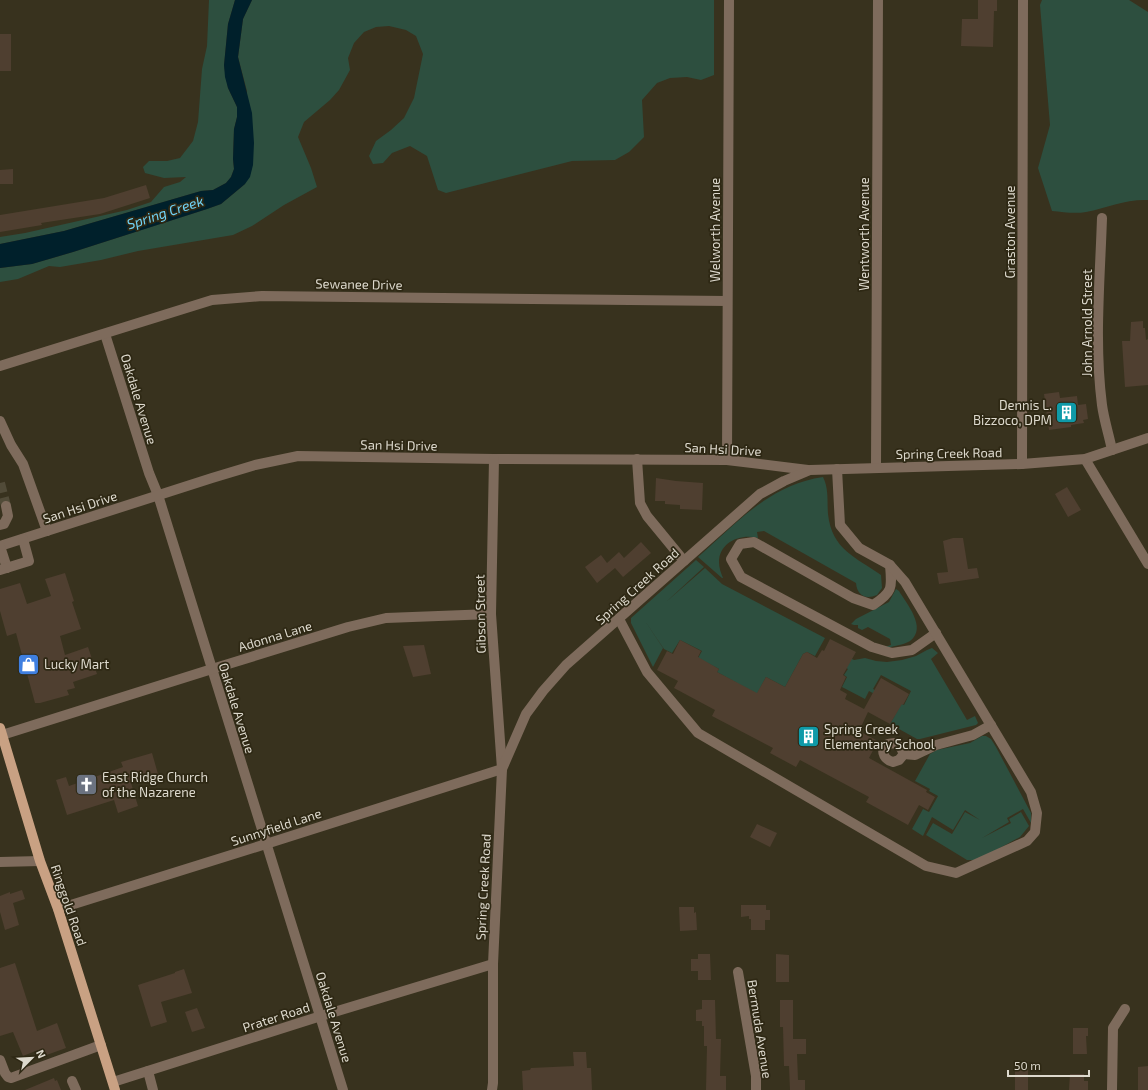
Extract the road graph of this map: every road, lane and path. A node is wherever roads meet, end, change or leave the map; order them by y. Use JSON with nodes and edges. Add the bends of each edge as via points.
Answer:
{"nodes":[{"id":1,"x":729,"y":0,"type":"edge"},
{"id":2,"x":878,"y":0,"type":"edge"},
{"id":3,"x":1023,"y":0,"type":"edge"},
{"id":4,"x":1102,"y":218,"type":"dead end"},
{"id":5,"x":728,"y":301,"type":"junction"},
{"id":6,"x":105,"y":334,"type":"junction"},
{"id":7,"x":0,"y":366,"type":"edge"},
{"id":8,"x":0,"y":421,"type":"edge"},
{"id":9,"x":1148,"y":438,"type":"edge"},
{"id":10,"x":1112,"y":450,"type":"junction"},
{"id":11,"x":494,"y":459,"type":"junction"},
{"id":12,"x":1086,"y":459,"type":"junction"},
{"id":13,"x":637,"y":460,"type":"junction"},
{"id":14,"x":727,"y":460,"type":"junction"},
{"id":15,"x":1022,"y":464,"type":"junction"},
{"id":16,"x":876,"y":468,"type":"junction"},
{"id":17,"x":837,"y":469,"type":"junction"},
{"id":18,"x":810,"y":470,"type":"junction"},
{"id":19,"x":158,"y":495,"type":"junction"},
{"id":20,"x":6,"y":506,"type":"tunnel mouth"},
{"id":21,"x":0,"y":525,"type":"edge"},
{"id":22,"x":47,"y":531,"type":"junction"},
{"id":23,"x":23,"y":539,"type":"junction"},
{"id":24,"x":0,"y":546,"type":"edge"},
{"id":25,"x":684,"y":561,"type":"junction"},
{"id":26,"x":1148,"y":564,"type":"edge"},
{"id":27,"x":890,"y":565,"type":"junction"},
{"id":28,"x":3,"y":569,"type":"edge"},
{"id":29,"x":491,"y":614,"type":"junction"},
{"id":30,"x":619,"y":619,"type":"junction"},
{"id":31,"x":936,"y":633,"type":"junction"},
{"id":32,"x":212,"y":669,"type":"junction"},
{"id":33,"x":991,"y":725,"type":"junction"},
{"id":34,"x":1,"y":732,"type":"edge"},
{"id":35,"x":904,"y":754,"type":"dead end"},
{"id":36,"x":502,"y":769,"type":"junction"},
{"id":37,"x":266,"y":844,"type":"junction"},
{"id":38,"x":0,"y":862,"type":"edge"},
{"id":39,"x":40,"y":862,"type":"junction"},
{"id":40,"x":58,"y":909,"type":"junction"},
{"id":41,"x":493,"y":964,"type":"junction"},
{"id":42,"x":738,"y":972,"type":"dead end"},
{"id":43,"x":1125,"y":1009,"type":"dead end"},
{"id":44,"x":321,"y":1016,"type":"junction"},
{"id":45,"x":101,"y":1045,"type":"junction"},
{"id":46,"x":0,"y":1060,"type":"edge"},
{"id":47,"x":148,"y":1071,"type":"junction"},
{"id":48,"x":114,"y":1086,"type":"edge"},
{"id":49,"x":153,"y":1090,"type":"edge"},
{"id":50,"x":343,"y":1090,"type":"edge"},
{"id":51,"x":492,"y":1090,"type":"edge"},
{"id":52,"x":756,"y":1090,"type":"edge"},
{"id":53,"x":1112,"y":1090,"type":"edge"}],
"edges":[{"from":1,"to":5,"type":"street","name":"Welworth Avenue"},
{"from":2,"to":16,"type":"street","name":"Wentworth Avenue"},
{"from":3,"to":15,"type":"street","name":"Graston Avenue"},
{"from":4,"to":10,"type":"street","name":"John Arnold Street","via":[[1098,361],[1102,406]]},
{"from":5,"to":6,"type":"street","name":"Sewanee Drive","via":[[262,296],[212,300]]},
{"from":5,"to":14,"type":"street","name":"Welworth Avenue"},
{"from":6,"to":7,"type":"street","name":"Sewanee Drive"},
{"from":6,"to":19,"type":"street","name":"Oakdale Avenue"},
{"from":8,"to":22,"type":"street","via":[[23,464]]},
{"from":9,"to":10,"type":"street","name":"Spring Creek Road"},
{"from":10,"to":12,"type":"street","name":"Spring Creek Road"},
{"from":11,"to":13,"type":"street","name":"San Hsi Drive"},
{"from":11,"to":19,"type":"street","name":"San Hsi Drive","via":[[298,456],[255,465]]},
{"from":11,"to":29,"type":"street","name":"Gibson Street"},
{"from":12,"to":15,"type":"street","name":"Spring Creek Road"},
{"from":12,"to":26,"type":"street"},
{"from":13,"to":14,"type":"street","name":"San Hsi Drive"},
{"from":13,"to":25,"type":"street","via":[[640,503],[647,516]]},
{"from":14,"to":18,"type":"street","name":"San Hsi Drive"},
{"from":15,"to":16,"type":"street","name":"Spring Creek Road"},
{"from":16,"to":17,"type":"street","name":"Spring Creek Road"},
{"from":17,"to":18,"type":"street","name":"Spring Creek Road"},
{"from":17,"to":27,"type":"street","via":[[840,525],[858,548]]},
{"from":18,"to":25,"type":"street","name":"Spring Creek Road","via":[[760,494]]},
{"from":19,"to":22,"type":"street","name":"San Hsi Drive"},
{"from":19,"to":32,"type":"street","name":"Oakdale Avenue"},
{"from":20,"to":21,"type":"street","via":[[8,516],[4,524]]},
{"from":22,"to":23,"type":"street","name":"San Hsi Drive"},
{"from":23,"to":24,"type":"street","name":"San Hsi Drive"},
{"from":23,"to":28,"type":"street","via":[[29,561]]},
{"from":24,"to":28,"type":"street"},
{"from":25,"to":30,"type":"street","name":"Spring Creek Road"},
{"from":27,"to":31,"type":"street","via":[[905,582]]},
{"from":27,"to":31,"type":"street","via":[[891,584],[886,596],[873,605],[853,598],[754,542],[740,544],[731,559],[741,577],[872,647],[892,653],[912,650]]},
{"from":29,"to":32,"type":"street","name":"Adonna Lane","via":[[386,618],[348,627]]},
{"from":29,"to":36,"type":"street","name":"Gibson Street"},
{"from":30,"to":33,"type":"street","via":[[647,672],[698,733],[926,866],[956,874],[1027,841],[1035,832],[1037,813],[1031,792]]},
{"from":30,"to":36,"type":"street","name":"Spring Creek Road","via":[[566,665],[543,691],[526,714]]},
{"from":31,"to":33,"type":"street"},
{"from":32,"to":34,"type":"street","name":"Adonna Lane"},
{"from":32,"to":37,"type":"street","name":"Oakdale Avenue"},
{"from":33,"to":35,"type":"street","via":[[973,735],[936,745],[915,755]]},
{"from":34,"to":39,"type":"main road","name":"Ringgold Road"},
{"from":36,"to":37,"type":"street","name":"Sunnyfield Lane"},
{"from":36,"to":41,"type":"street","name":"Spring Creek Road"},
{"from":37,"to":40,"type":"street","name":"Sunnyfield Lane"},
{"from":37,"to":44,"type":"street","name":"Oakdale Avenue"},
{"from":38,"to":39,"type":"street"},
{"from":39,"to":40,"type":"main road","name":"Ringgold Road"},
{"from":40,"to":45,"type":"main road","name":"Ringgold Road"},
{"from":41,"to":44,"type":"street","name":"Prater Road"},
{"from":41,"to":51,"type":"street","name":"Spring Creek Road"},
{"from":42,"to":52,"type":"street","name":"Bermuda Avenue","via":[[756,1076]]},
{"from":43,"to":53,"type":"street","via":[[1113,1028]]},
{"from":44,"to":47,"type":"street","name":"Prater Road"},
{"from":44,"to":50,"type":"street","name":"Oakdale Avenue"},
{"from":45,"to":46,"type":"street","via":[[11,1078],[5,1073]]},
{"from":45,"to":48,"type":"main road","name":"Ringgold Road"},
{"from":47,"to":48,"type":"street","name":"Prater Road"},
{"from":47,"to":49,"type":"street"}]}
